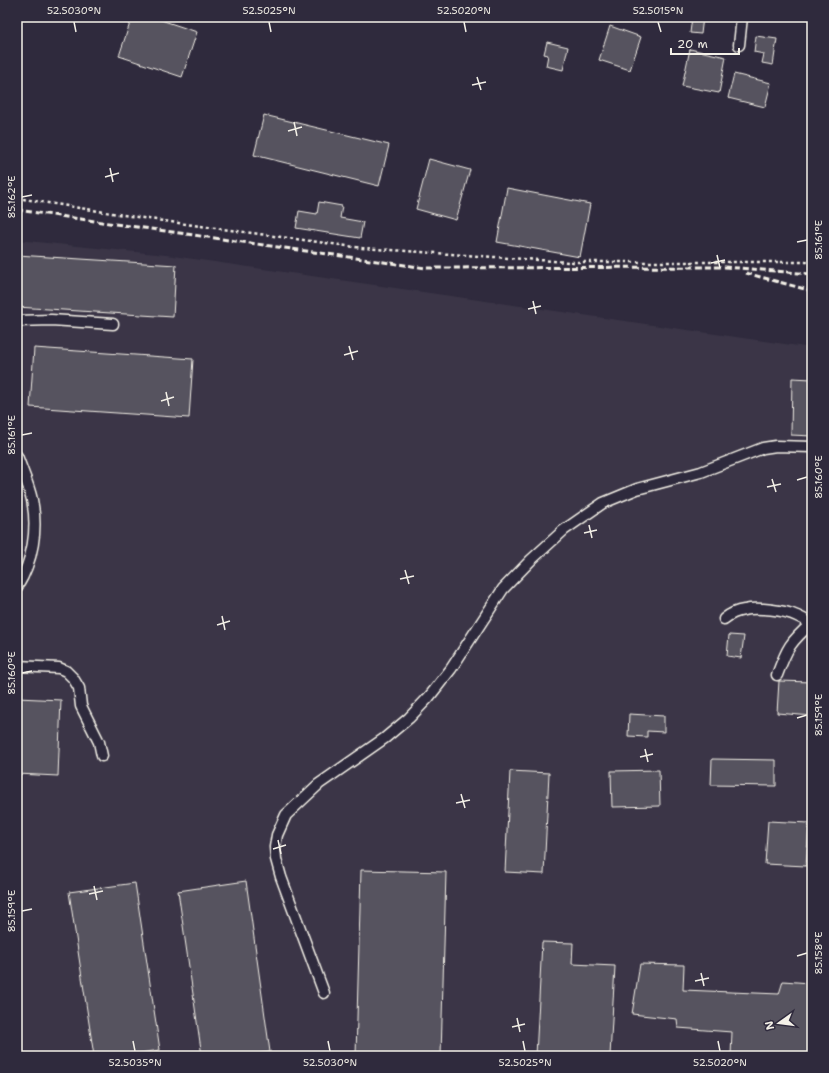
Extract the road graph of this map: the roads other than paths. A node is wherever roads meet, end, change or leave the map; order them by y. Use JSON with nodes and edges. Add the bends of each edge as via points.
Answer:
{"nodes":[{"id":1,"x":742,"y":17,"type":"edge"},
{"id":2,"x":739,"y":45,"type":"dead end"},
{"id":3,"x":17,"y":321,"type":"edge"},
{"id":4,"x":113,"y":324,"type":"dead end"},
{"id":5,"x":812,"y":447,"type":"edge"},
{"id":6,"x":17,"y":456,"type":"edge"},
{"id":7,"x":17,"y":587,"type":"edge"},
{"id":8,"x":724,"y":619,"type":"dead end"},
{"id":9,"x":811,"y":624,"type":"edge"},
{"id":10,"x":17,"y":666,"type":"edge"},
{"id":11,"x":777,"y":675,"type":"dead end"},
{"id":12,"x":102,"y":756,"type":"dead end"},
{"id":13,"x":324,"y":993,"type":"dead end"}],
"edges":[{"from":1,"to":2,"type":"lane"},
{"from":3,"to":4,"type":"lane","via":[[51,320]]},
{"from":5,"to":13,"type":"lane","via":[[763,448],[701,472],[637,489],[603,503],[570,526],[530,560],[503,589],[451,670],[430,697],[385,738],[319,784],[286,815],[277,836],[276,859]]},
{"from":6,"to":7,"type":"lane","via":[[32,500],[35,526],[31,553]]},
{"from":8,"to":9,"type":"lane","via":[[745,609],[763,610],[797,615]]},
{"from":9,"to":11,"type":"lane","via":[[785,652]]},
{"from":10,"to":12,"type":"lane","via":[[59,668],[73,678],[79,688],[84,712],[99,742]]}]}
